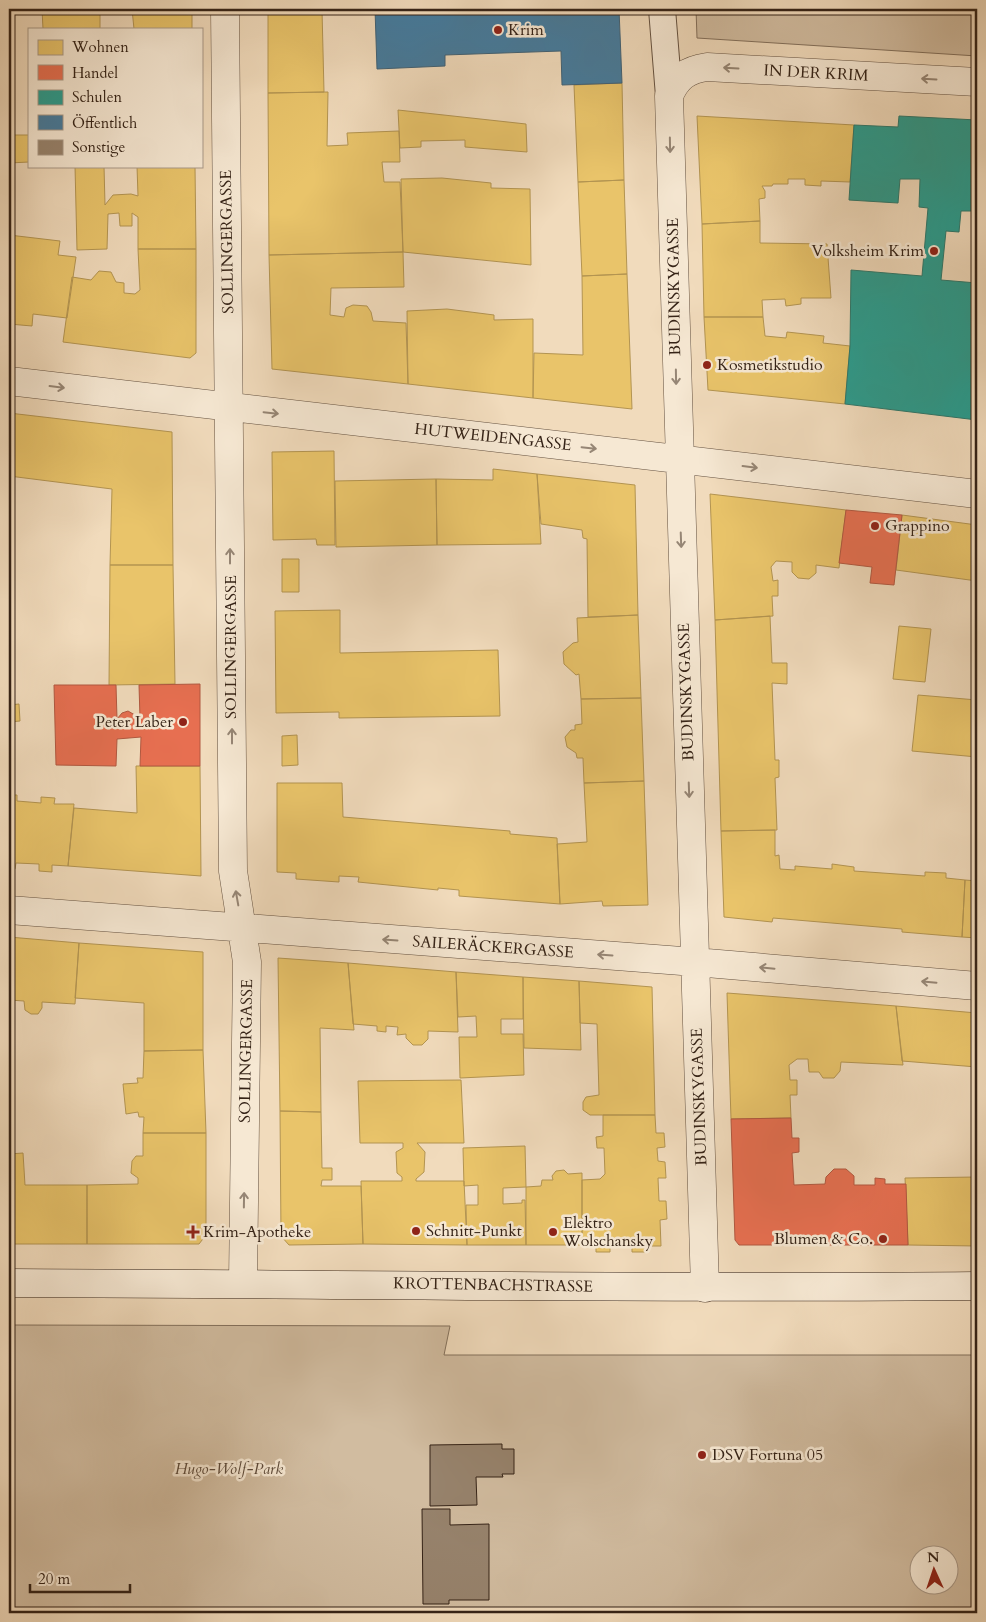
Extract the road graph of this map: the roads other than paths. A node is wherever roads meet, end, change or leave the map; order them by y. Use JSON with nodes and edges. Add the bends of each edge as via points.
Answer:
{"nodes":[{"id":1,"x":225,"y":9,"type":"edge"},
{"id":2,"x":662,"y":9,"type":"edge"},
{"id":3,"x":977,"y":82,"type":"edge"},
{"id":4,"x":669,"y":96,"type":"junction"},
{"id":5,"x":9,"y":381,"type":"edge"},
{"id":6,"x":229,"y":408,"type":"junction"},
{"id":7,"x":678,"y":458,"type":"junction"},
{"id":8,"x":977,"y":494,"type":"edge"},
{"id":9,"x":9,"y":910,"type":"edge"},
{"id":10,"x":242,"y":929,"type":"junction"},
{"id":11,"x":695,"y":962,"type":"junction"},
{"id":12,"x":977,"y":986,"type":"edge"},
{"id":13,"x":9,"y":1283,"type":"edge"},
{"id":14,"x":243,"y":1283,"type":"junction"},
{"id":15,"x":977,"y":1286,"type":"edge"},
{"id":16,"x":705,"y":1288,"type":"junction"}],
"edges":[{"from":1,"to":6,"type":"street","name":"SOLLINGERGASSE"},
{"from":2,"to":4,"type":"street"},
{"from":3,"to":4,"type":"street","name":"IN DER KRIM","one_way":true,"via":[[707,67],[681,76]]},
{"from":4,"to":7,"type":"street","name":"BUDINSKYGASSE","one_way":true},
{"from":5,"to":6,"type":"street","name":"HUTWEIDENGASSE","one_way":true},
{"from":6,"to":7,"type":"street","name":"HUTWEIDENGASSE","one_way":true},
{"from":10,"to":6,"type":"street","name":"SOLLINGERGASSE","one_way":true,"via":[[233,871]]},
{"from":7,"to":8,"type":"street","name":"HUTWEIDENGASSE","one_way":true},
{"from":7,"to":11,"type":"street","name":"BUDINSKYGASSE","one_way":true},
{"from":9,"to":10,"type":"street","name":"SAILERÄCKERGASSE"},
{"from":11,"to":10,"type":"street","name":"SAILERÄCKERGASSE","one_way":true},
{"from":14,"to":10,"type":"street","name":"SOLLINGERGASSE","one_way":true,"via":[[246,962]]},
{"from":12,"to":11,"type":"street","name":"SAILERÄCKERGASSE","one_way":true},
{"from":11,"to":16,"type":"street","name":"BUDINSKYGASSE"},
{"from":13,"to":14,"type":"street","name":"KROTTENBACHSTRASSE"},
{"from":14,"to":16,"type":"street","name":"KROTTENBACHSTRASSE"},
{"from":15,"to":16,"type":"street","name":"KROTTENBACHSTRASSE"}]}
